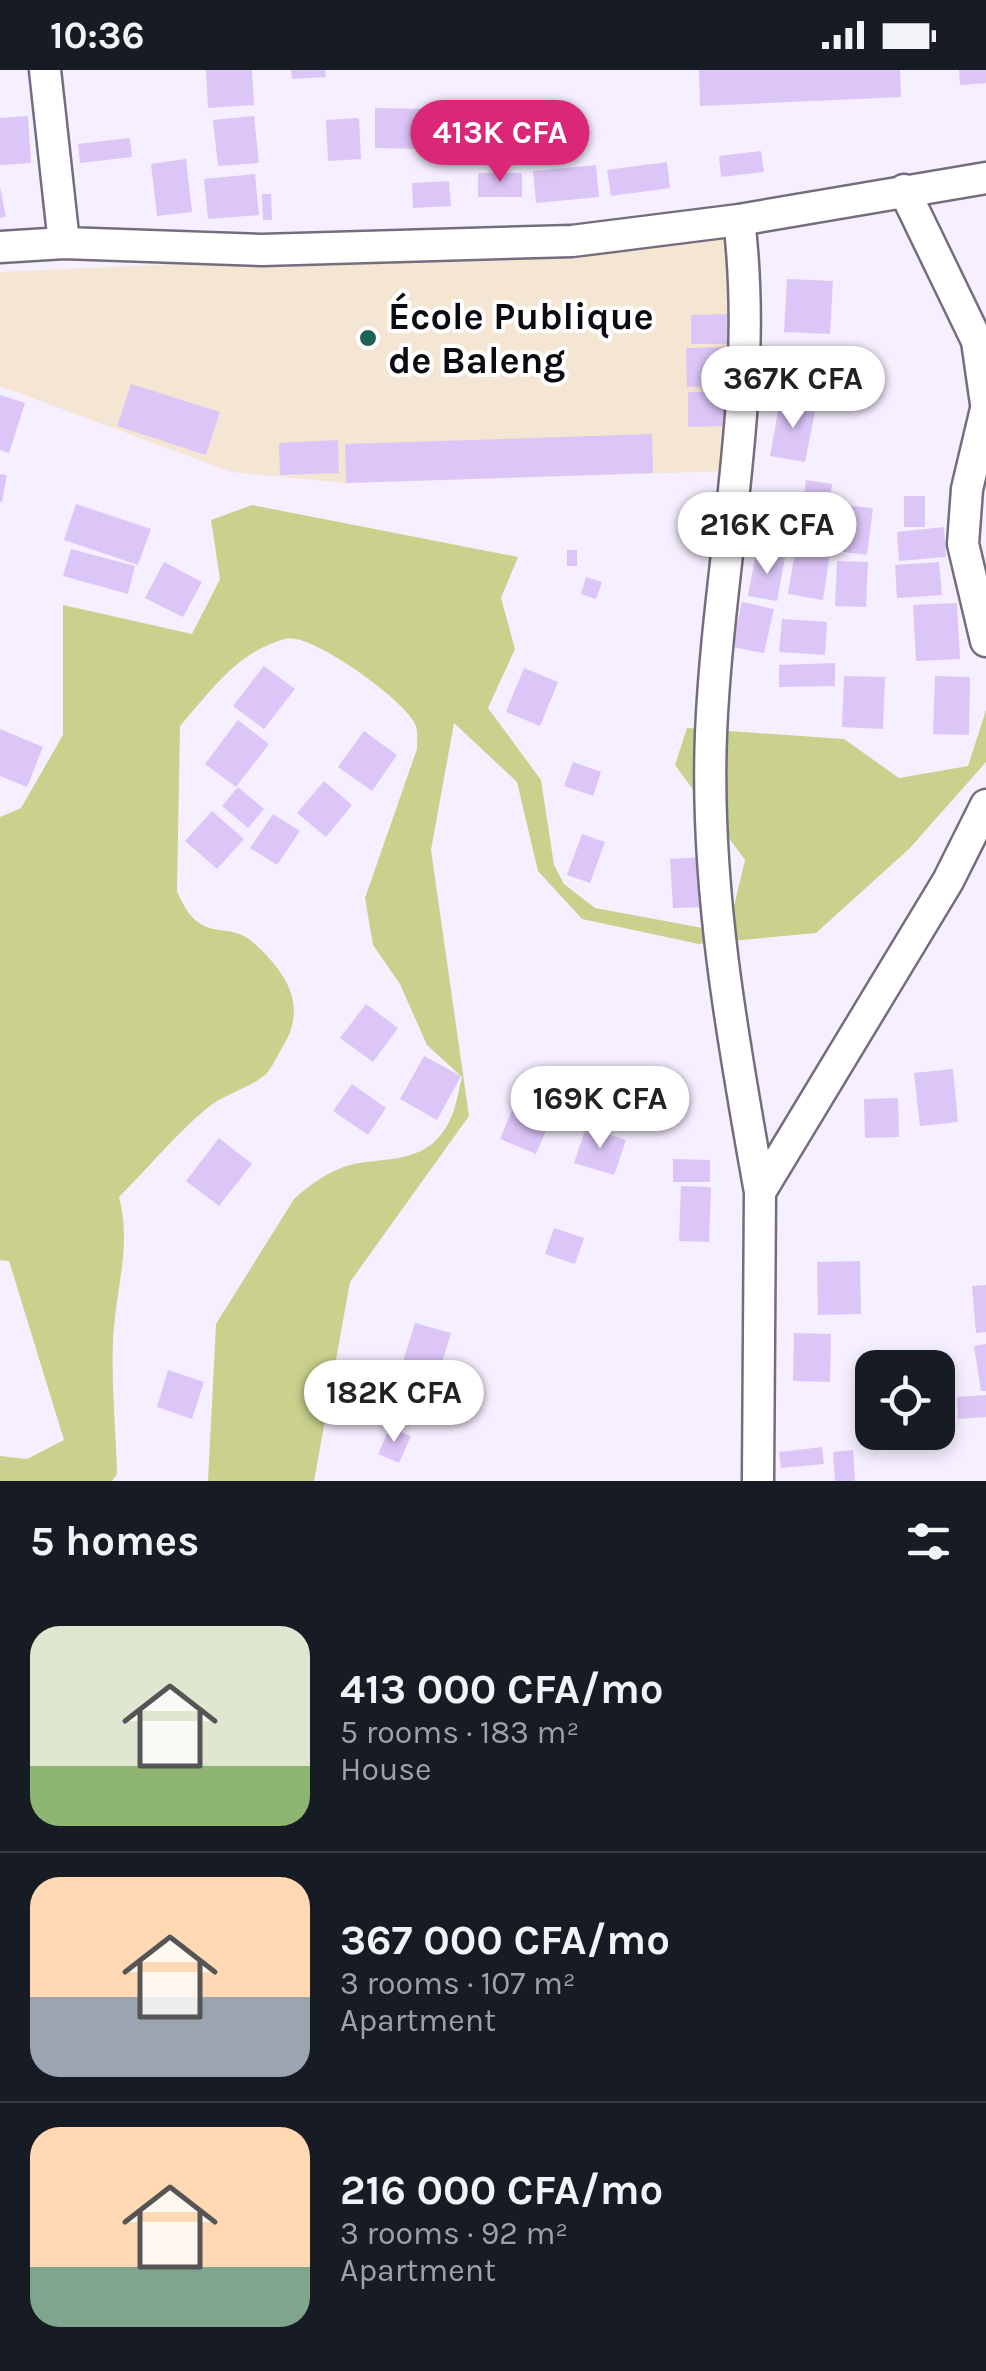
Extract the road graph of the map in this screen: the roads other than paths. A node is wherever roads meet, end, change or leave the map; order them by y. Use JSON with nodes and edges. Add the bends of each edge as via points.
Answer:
{"nodes":[{"id":1,"x":45,"y":70,"type":"edge"},
{"id":2,"x":986,"y":178,"type":"edge"},
{"id":3,"x":904,"y":190,"type":"junction"},
{"id":4,"x":739,"y":220,"type":"junction"},
{"id":5,"x":64,"y":244,"type":"junction"},
{"id":6,"x":0,"y":247,"type":"edge"},
{"id":7,"x":986,"y":407,"type":"edge"},
{"id":8,"x":986,"y":641,"type":"edge"},
{"id":9,"x":986,"y":805,"type":"edge"},
{"id":10,"x":760,"y":1192,"type":"junction"},
{"id":11,"x":758,"y":1481,"type":"edge"}],
"edges":[{"from":1,"to":5,"type":"street"},
{"from":2,"to":3,"type":"street"},
{"from":3,"to":4,"type":"street"},
{"from":3,"to":7,"type":"street","via":[[977,340]]},
{"from":4,"to":5,"type":"street","via":[[572,241],[262,250]]},
{"from":4,"to":10,"type":"street","via":[[740,451],[721,584],[710,839],[733,1041]]},
{"from":5,"to":6,"type":"street"},
{"from":7,"to":8,"type":"street","via":[[967,488],[963,544]]},
{"from":9,"to":10,"type":"street","via":[[948,881]]},
{"from":10,"to":11,"type":"street"}]}
